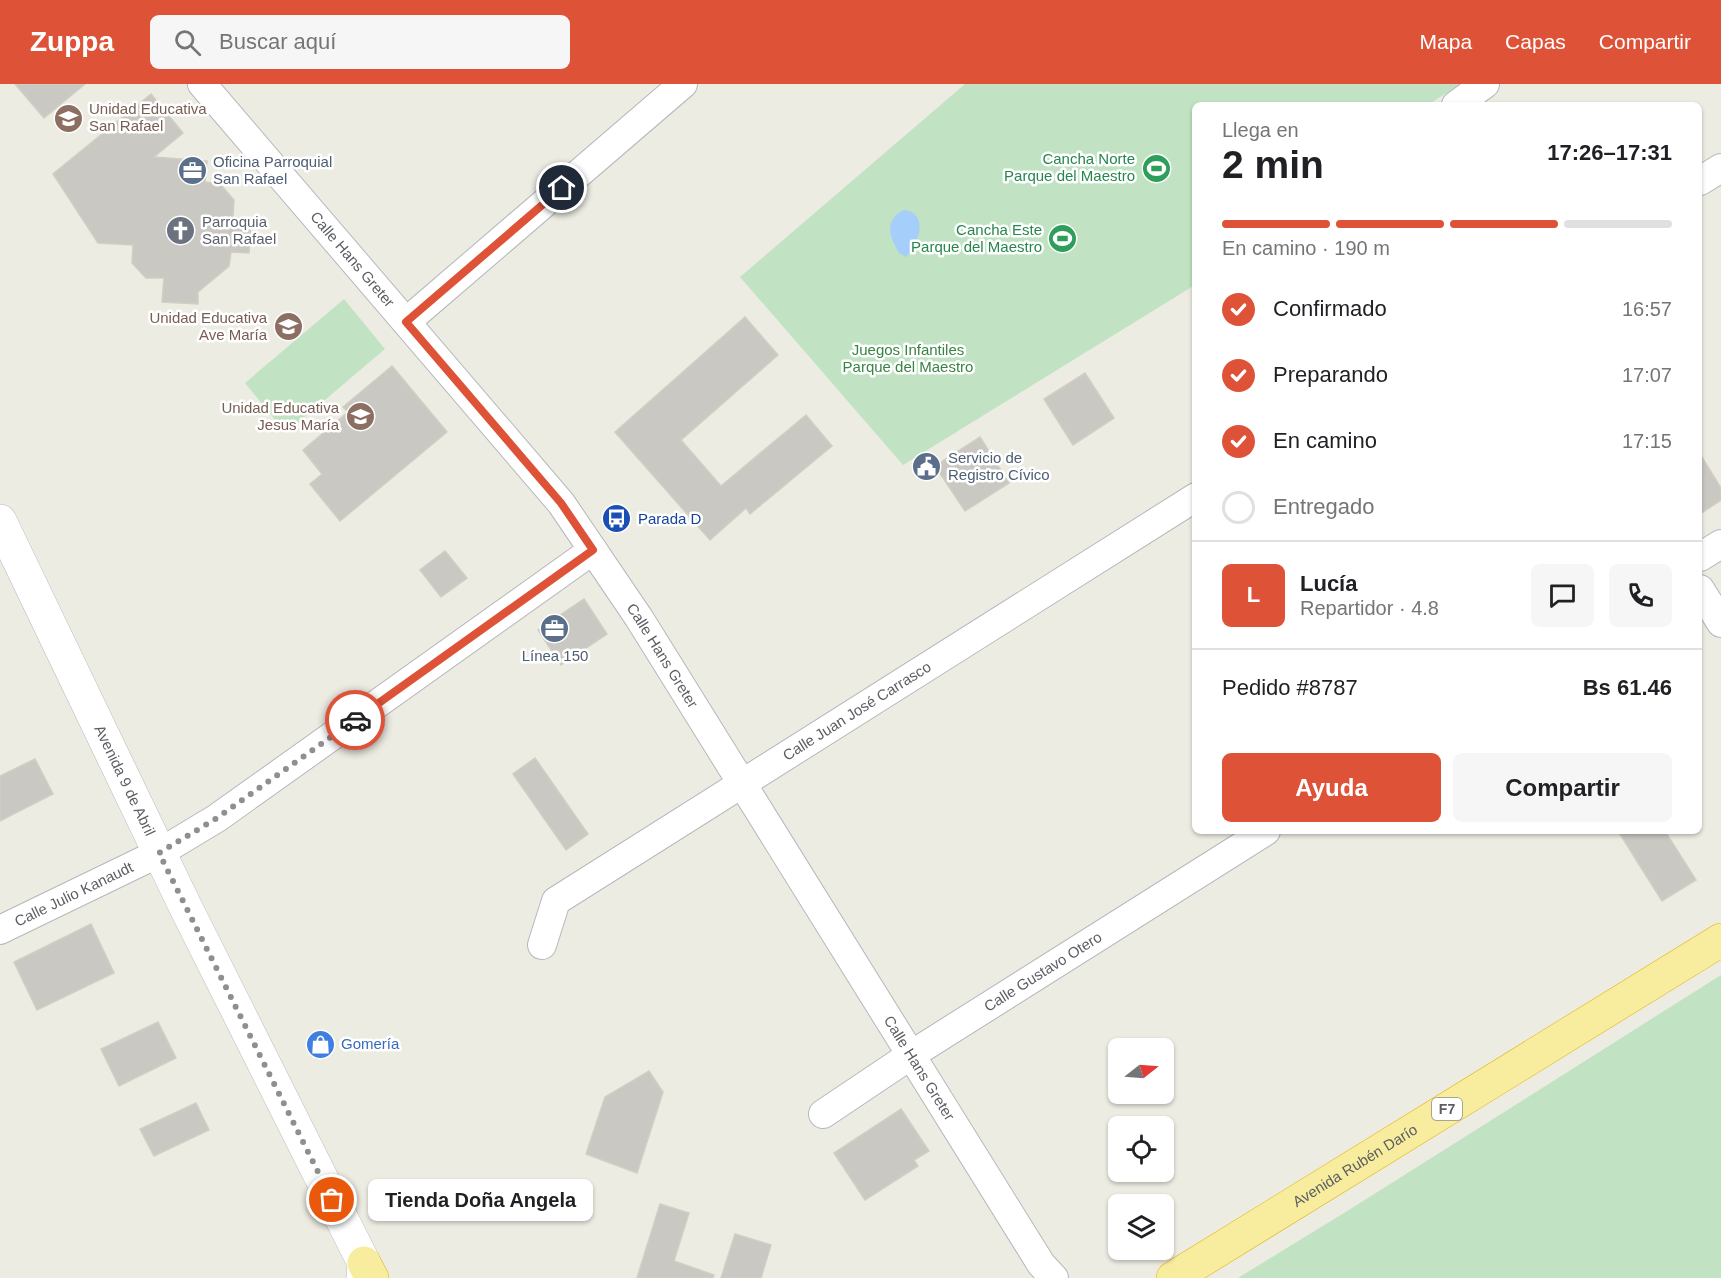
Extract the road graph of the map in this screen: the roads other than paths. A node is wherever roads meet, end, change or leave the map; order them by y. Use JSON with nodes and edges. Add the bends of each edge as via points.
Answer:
{"nodes":[{"id":1,"x":202,"y":84,"type":"edge"},
{"id":2,"x":683,"y":84,"type":"edge"},
{"id":3,"x":1485,"y":84,"type":"edge"},
{"id":4,"x":1460,"y":102,"type":"edge"},
{"id":5,"x":1721,"y":168,"type":"edge"},
{"id":6,"x":1702,"y":180,"type":"edge"},
{"id":7,"x":406,"y":322,"type":"junction"},
{"id":8,"x":1192,"y":500,"type":"edge"},
{"id":9,"x":0,"y":521,"type":"edge"},
{"id":10,"x":1721,"y":544,"type":"edge"},
{"id":11,"x":593,"y":550,"type":"junction"},
{"id":12,"x":1702,"y":556,"type":"edge"},
{"id":13,"x":1702,"y":592,"type":"edge"},
{"id":14,"x":1721,"y":623,"type":"edge"},
{"id":15,"x":742,"y":783,"type":"junction"},
{"id":16,"x":1261,"y":834,"type":"edge"},
{"id":17,"x":159,"y":853,"type":"junction"},
{"id":18,"x":0,"y":930,"type":"edge"},
{"id":19,"x":1721,"y":940,"type":"edge"},
{"id":20,"x":542,"y":945,"type":"dead end"},
{"id":21,"x":911,"y":1056,"type":"junction"},
{"id":22,"x":823,"y":1114,"type":"dead end"},
{"id":23,"x":372,"y":1274,"type":"edge"},
{"id":24,"x":1054,"y":1278,"type":"edge"},
{"id":25,"x":1173,"y":1278,"type":"edge"}],
"edges":[{"from":1,"to":7,"type":"street","name":"Calle Hans Greter"},
{"from":2,"to":7,"type":"street"},
{"from":3,"to":4,"type":"street"},
{"from":5,"to":6,"type":"street"},
{"from":7,"to":11,"type":"street","name":"Calle Hans Greter","via":[[561,503]]},
{"from":8,"to":15,"type":"street","name":"Calle Juan José Carrasco"},
{"from":9,"to":17,"type":"main road","name":"Avenida 9 de Abril"},
{"from":10,"to":12,"type":"street"},
{"from":11,"to":15,"type":"street","name":"Calle Hans Greter"},
{"from":11,"to":17,"type":"street","name":"Calle Julio Kanaudt","via":[[217,818]]},
{"from":13,"to":14,"type":"street"},
{"from":15,"to":20,"type":"street","name":"Calle Juan José Carrasco","via":[[556,901]]},
{"from":15,"to":21,"type":"street","name":"Calle Hans Greter"},
{"from":16,"to":21,"type":"street","name":"Calle Gustavo Otero"},
{"from":17,"to":18,"type":"street","name":"Calle Julio Kanaudt"},
{"from":17,"to":23,"type":"main road","name":"Avenida 9 de Abril"},
{"from":19,"to":25,"type":"highway","name":"Avenida Rubén Darío","number":"F7"},
{"from":21,"to":22,"type":"street","name":"Calle Gustavo Otero"},
{"from":21,"to":24,"type":"street","name":"Calle Hans Greter","via":[[1041,1264]]}]}
